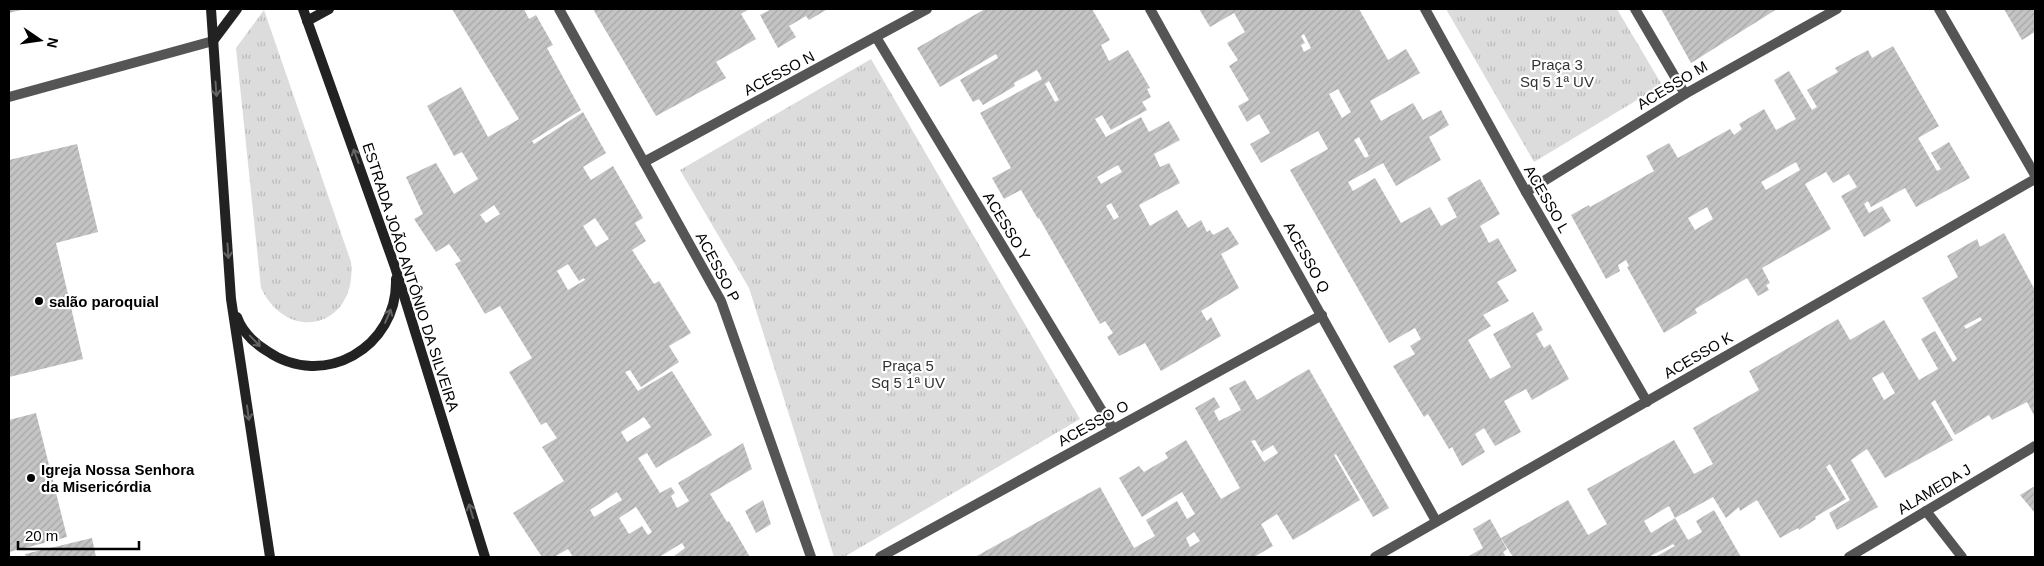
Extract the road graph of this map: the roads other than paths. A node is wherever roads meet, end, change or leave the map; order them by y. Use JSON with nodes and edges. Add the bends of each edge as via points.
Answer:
{"nodes":[{"id":1,"x":211,"y":9,"type":"edge"},
{"id":2,"x":238,"y":9,"type":"edge"},
{"id":3,"x":303,"y":9,"type":"edge"},
{"id":4,"x":329,"y":9,"type":"edge"},
{"id":5,"x":559,"y":9,"type":"edge"},
{"id":6,"x":927,"y":9,"type":"edge"},
{"id":7,"x":1150,"y":9,"type":"edge"},
{"id":8,"x":1425,"y":9,"type":"edge"},
{"id":9,"x":1635,"y":9,"type":"edge"},
{"id":10,"x":1837,"y":9,"type":"edge"},
{"id":11,"x":1939,"y":9,"type":"edge"},
{"id":12,"x":307,"y":21,"type":"junction"},
{"id":13,"x":876,"y":37,"type":"junction"},
{"id":14,"x":212,"y":41,"type":"junction"},
{"id":15,"x":1685,"y":94,"type":"junction"},
{"id":16,"x":9,"y":97,"type":"edge"},
{"id":17,"x":644,"y":162,"type":"junction"},
{"id":18,"x":2035,"y":175,"type":"edge"},
{"id":19,"x":2035,"y":179,"type":"edge"},
{"id":20,"x":1526,"y":192,"type":"junction"},
{"id":21,"x":395,"y":267,"type":"junction"},
{"id":22,"x":231,"y":299,"type":"junction"},
{"id":23,"x":1322,"y":315,"type":"junction"},
{"id":24,"x":1647,"y":402,"type":"junction"},
{"id":25,"x":1113,"y":429,"type":"junction"},
{"id":26,"x":2035,"y":446,"type":"edge"},
{"id":27,"x":1926,"y":511,"type":"junction"},
{"id":28,"x":1436,"y":521,"type":"junction"},
{"id":29,"x":270,"y":557,"type":"edge"},
{"id":30,"x":485,"y":557,"type":"edge"},
{"id":31,"x":811,"y":557,"type":"edge"},
{"id":32,"x":880,"y":557,"type":"edge"},
{"id":33,"x":1375,"y":557,"type":"edge"},
{"id":34,"x":1849,"y":557,"type":"edge"},
{"id":35,"x":1962,"y":557,"type":"edge"}],
"edges":[{"from":1,"to":14,"type":"main road"},
{"from":2,"to":14,"type":"main road"},
{"from":3,"to":12,"type":"main road","name":"ESTRADA JOÃO ANTÔNIO DA SILVEIRA"},
{"from":4,"to":12,"type":"main road"},
{"from":5,"to":17,"type":"street","name":"ACESSO P"},
{"from":6,"to":13,"type":"street","name":"ACESSO N"},
{"from":7,"to":23,"type":"street","name":"ACESSO Q"},
{"from":8,"to":20,"type":"street","name":"ACESSO L"},
{"from":9,"to":15,"type":"street"},
{"from":10,"to":15,"type":"street","name":"ACESSO M"},
{"from":11,"to":18,"type":"street"},
{"from":21,"to":12,"type":"main road","name":"ESTRADA JOÃO ANTÔNIO DA SILVEIRA","one_way":true},
{"from":13,"to":17,"type":"street","name":"ACESSO N"},
{"from":13,"to":25,"type":"street","name":"ACESSO Y"},
{"from":14,"to":16,"type":"street"},
{"from":14,"to":22,"type":"main road","one_way":true},
{"from":15,"to":20,"type":"street","name":"ACESSO M"},
{"from":17,"to":31,"type":"street","name":"ACESSO P","via":[[721,301]]},
{"from":19,"to":24,"type":"street","name":"ACESSO K"},
{"from":20,"to":24,"type":"street","name":"ACESSO L"},
{"from":22,"to":21,"type":"main road","one_way":true,"via":[[240,324],[257,345],[278,359],[303,366],[330,365],[354,356],[375,340],[389,318],[396,292]]},
{"from":30,"to":21,"type":"main road","name":"ESTRADA JOÃO ANTÔNIO DA SILVEIRA","one_way":true},
{"from":22,"to":29,"type":"main road","one_way":true},
{"from":23,"to":25,"type":"street","name":"ACESSO O"},
{"from":23,"to":28,"type":"street","name":"ACESSO Q"},
{"from":24,"to":28,"type":"street","name":"ACESSO K"},
{"from":25,"to":32,"type":"street","name":"ACESSO O"},
{"from":26,"to":27,"type":"street","name":"ALAMEDA J"},
{"from":27,"to":34,"type":"street","name":"ALAMEDA J"},
{"from":27,"to":35,"type":"street"},
{"from":28,"to":33,"type":"street","name":"ACESSO K"}]}
